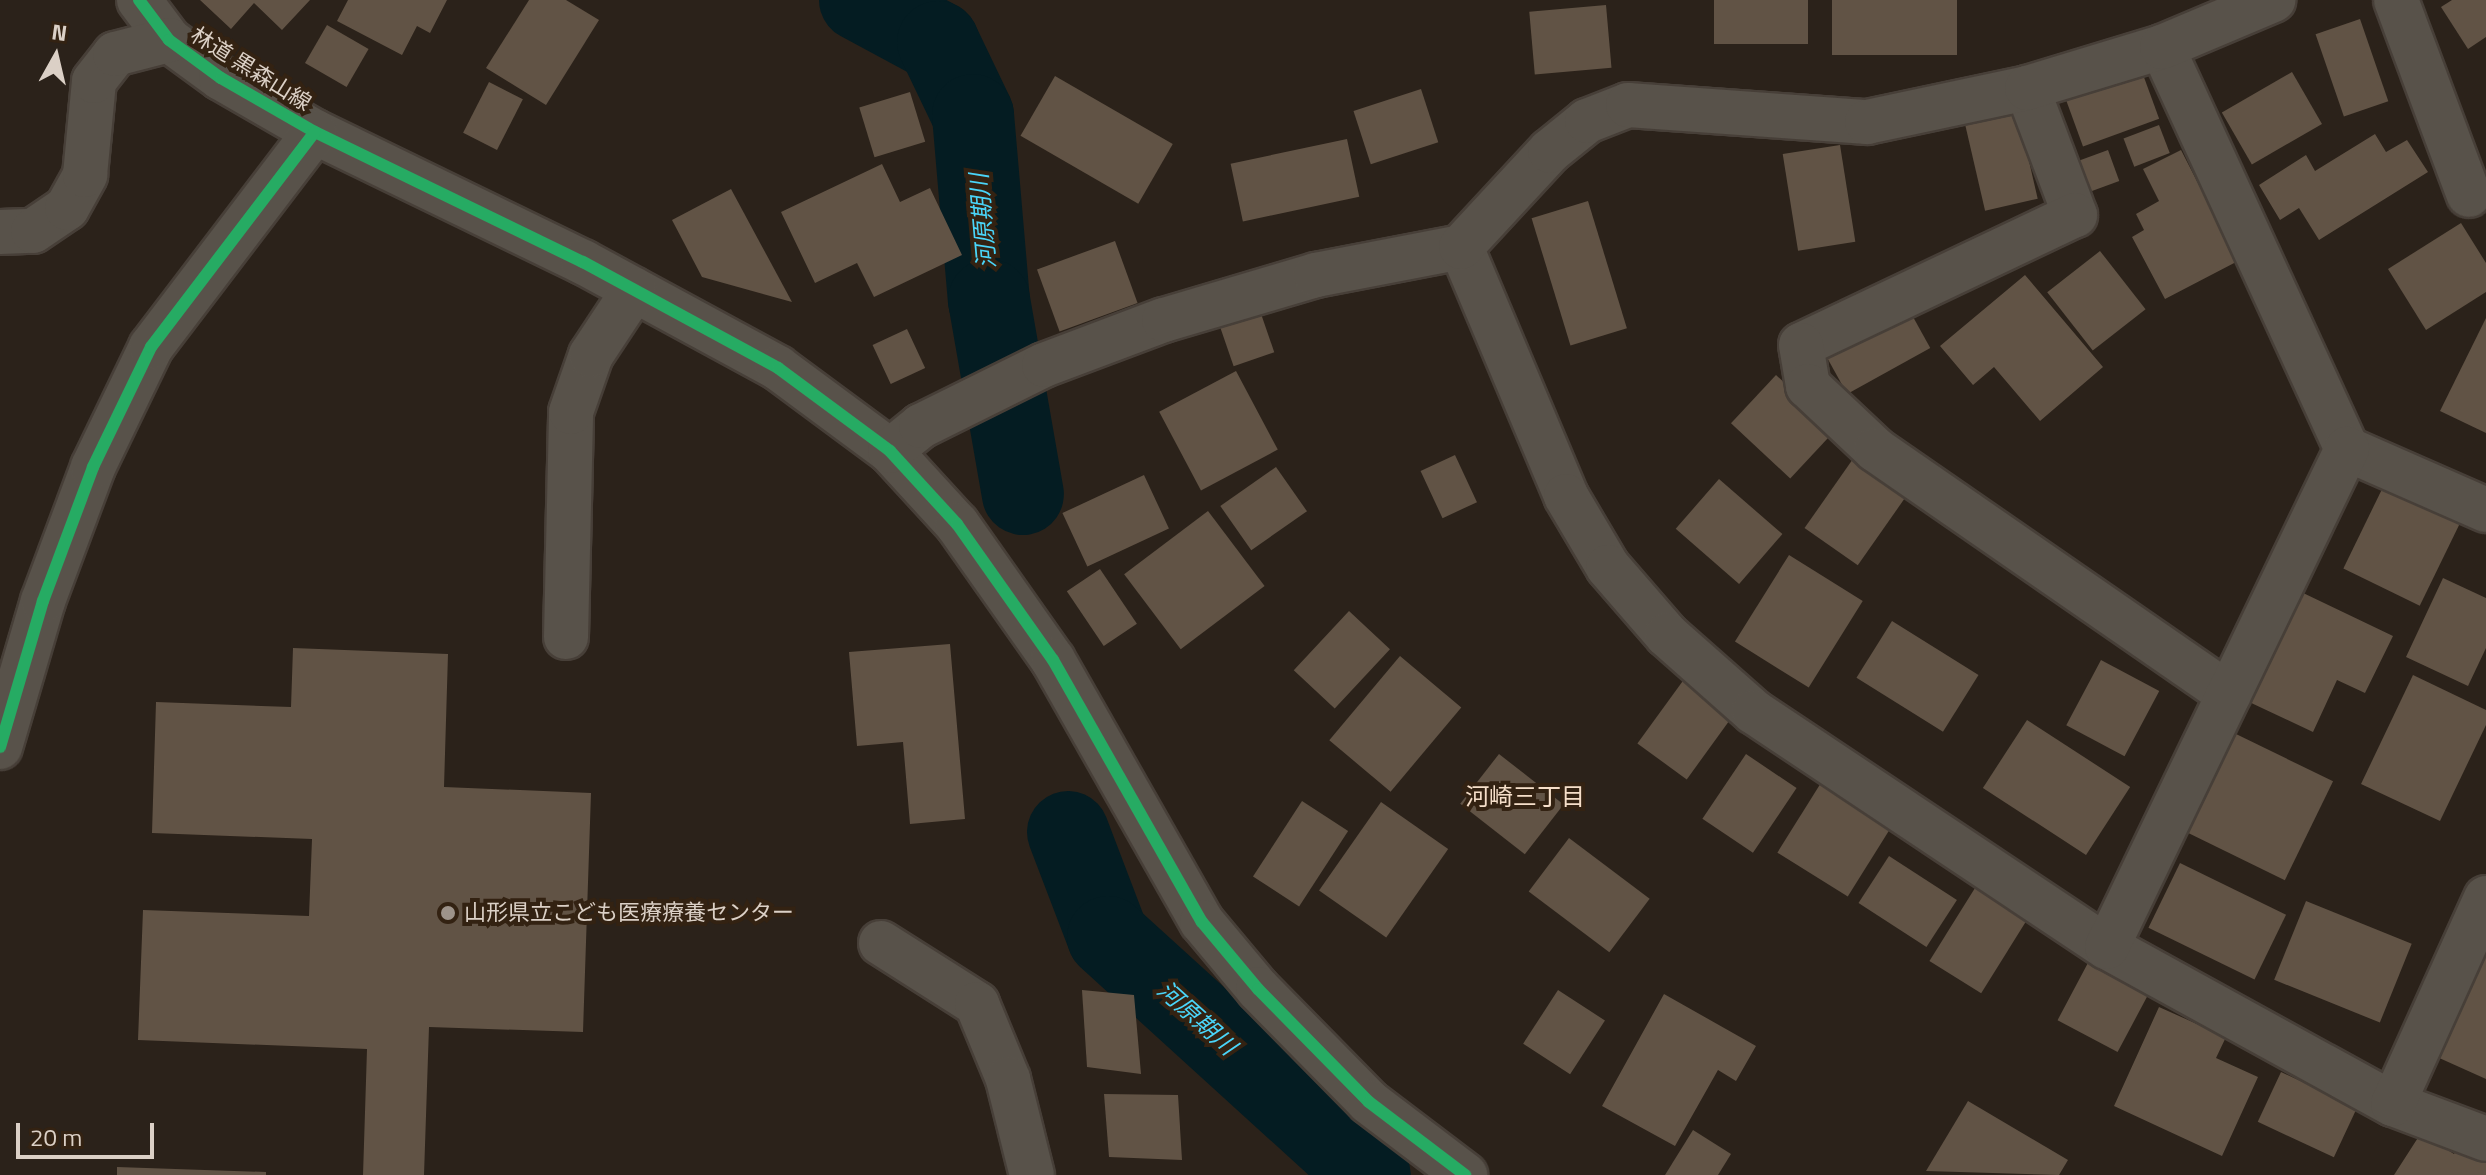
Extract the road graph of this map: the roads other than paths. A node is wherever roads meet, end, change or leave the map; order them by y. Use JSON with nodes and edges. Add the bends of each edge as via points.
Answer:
{"nodes":[{"id":1,"x":139,"y":0,"type":"edge"},
{"id":2,"x":2273,"y":0,"type":"edge"},
{"id":3,"x":2396,"y":0,"type":"edge"},
{"id":4,"x":169,"y":40,"type":"junction"},
{"id":5,"x":2162,"y":47,"type":"junction"},
{"id":6,"x":2027,"y":88,"type":"junction"},
{"id":7,"x":315,"y":132,"type":"junction"},
{"id":8,"x":2469,"y":195,"type":"dead end"},
{"id":9,"x":0,"y":232,"type":"edge"},
{"id":10,"x":1461,"y":247,"type":"junction"},
{"id":11,"x":634,"y":290,"type":"junction"},
{"id":12,"x":905,"y":438,"type":"junction"},
{"id":13,"x":2347,"y":449,"type":"junction"},
{"id":14,"x":2486,"y":510,"type":"edge"},
{"id":15,"x":566,"y":637,"type":"dead end"},
{"id":16,"x":2229,"y":694,"type":"junction"},
{"id":17,"x":0,"y":747,"type":"edge"},
{"id":18,"x":2486,"y":898,"type":"edge"},
{"id":19,"x":881,"y":943,"type":"dead end"},
{"id":20,"x":2107,"y":947,"type":"junction"},
{"id":21,"x":2393,"y":1104,"type":"junction"},
{"id":22,"x":2486,"y":1139,"type":"edge"},
{"id":23,"x":1032,"y":1175,"type":"edge"},
{"id":24,"x":1465,"y":1175,"type":"edge"}],
"edges":[{"from":1,"to":4,"type":"street","name":"林道 黒森山線"},
{"from":2,"to":5,"type":"street"},
{"from":3,"to":8,"type":"street"},
{"from":4,"to":7,"type":"street","name":"林道 黒森山線","via":[[221,78]]},
{"from":4,"to":9,"type":"street","via":[[115,54],[94,81],[85,175],[67,208],[33,231]]},
{"from":5,"to":6,"type":"street"},
{"from":5,"to":13,"type":"street"},
{"from":6,"to":10,"type":"street","via":[[1867,122],[1628,105],[1587,121],[1550,151]]},
{"from":6,"to":16,"type":"street","via":[[2075,215],[1801,345],[1808,386],[1876,450]]},
{"from":7,"to":11,"type":"street","name":"林道 黒森山線"},
{"from":7,"to":17,"type":"street","via":[[151,347],[87,482],[43,601]]},
{"from":10,"to":12,"type":"street","via":[[1316,275],[1164,320],[1044,365]]},
{"from":10,"to":20,"type":"street","via":[[1566,496],[1608,567],[1667,635],[1754,712]]},
{"from":11,"to":12,"type":"street","name":"林道 黒森山線"},
{"from":11,"to":15,"type":"street","via":[[591,355],[571,412]]},
{"from":12,"to":24,"type":"street","name":"林道 黒森山線","via":[[957,524],[1053,660],[1202,922],[1258,989],[1369,1102]]},
{"from":13,"to":14,"type":"street"},
{"from":13,"to":16,"type":"street"},
{"from":16,"to":20,"type":"street"},
{"from":18,"to":21,"type":"street"},
{"from":19,"to":23,"type":"street","via":[[977,1004],[1008,1079]]},
{"from":20,"to":21,"type":"street"},
{"from":21,"to":22,"type":"street"}]}
